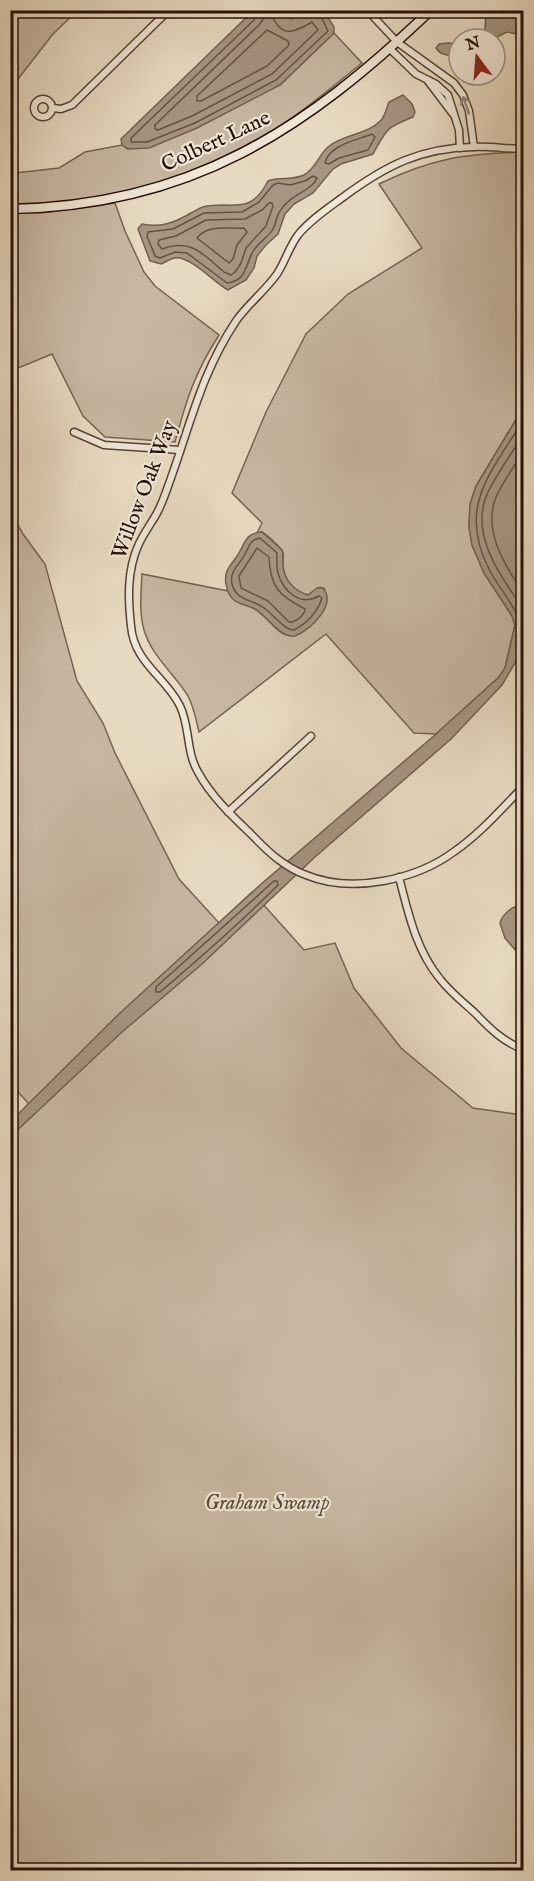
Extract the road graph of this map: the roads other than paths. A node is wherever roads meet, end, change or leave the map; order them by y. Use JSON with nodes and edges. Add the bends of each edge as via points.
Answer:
{"nodes":[{"id":1,"x":169,"y":10,"type":"edge"},
{"id":2,"x":367,"y":10,"type":"edge"},
{"id":3,"x":432,"y":10,"type":"edge"},
{"id":4,"x":394,"y":45,"type":"junction"},
{"id":5,"x":52,"y":108,"type":"dead end"},
{"id":6,"x":474,"y":147,"type":"junction"},
{"id":7,"x":460,"y":148,"type":"junction"},
{"id":8,"x":524,"y":149,"type":"edge"},
{"id":9,"x":10,"y":209,"type":"edge"},
{"id":10,"x":74,"y":432,"type":"dead end"},
{"id":11,"x":180,"y":450,"type":"junction"},
{"id":12,"x":312,"y":736,"type":"dead end"},
{"id":13,"x":524,"y":786,"type":"edge"},
{"id":14,"x":228,"y":812,"type":"junction"},
{"id":15,"x":399,"y":877,"type":"junction"},
{"id":16,"x":524,"y":1050,"type":"edge"}],
"edges":[{"from":1,"to":5,"type":"street","via":[[72,105]]},
{"from":2,"to":4,"type":"street"},
{"from":3,"to":4,"type":"street","name":"Colbert Lane"},
{"from":6,"to":4,"type":"street","one_way":true,"via":[[469,111],[454,83]]},
{"from":4,"to":7,"type":"street","via":[[399,58],[428,81],[453,114]]},
{"from":4,"to":9,"type":"street","name":"Colbert Lane","via":[[293,124],[215,166],[164,186],[117,198],[73,206]]},
{"from":6,"to":7,"type":"street","name":"Willow Oak Way"},
{"from":6,"to":8,"type":"street","name":"Willow Oak Way"},
{"from":7,"to":11,"type":"street","name":"Willow Oak Way","via":[[429,152],[391,165],[303,229],[276,275],[229,331],[201,388]]},
{"from":10,"to":11,"type":"street","via":[[104,444]]},
{"from":11,"to":14,"type":"street","name":"Willow Oak Way","via":[[157,513],[133,561],[129,592],[131,631],[145,664],[180,706],[196,770]]},
{"from":12,"to":14,"type":"street"},
{"from":13,"to":15,"type":"street","name":"Willow Oak Way","via":[[453,854]]},
{"from":14,"to":15,"type":"street","name":"Willow Oak Way","via":[[279,861],[302,874],[338,883],[379,882]]},
{"from":15,"to":16,"type":"street","via":[[419,945],[435,972],[489,1029]]}]}
